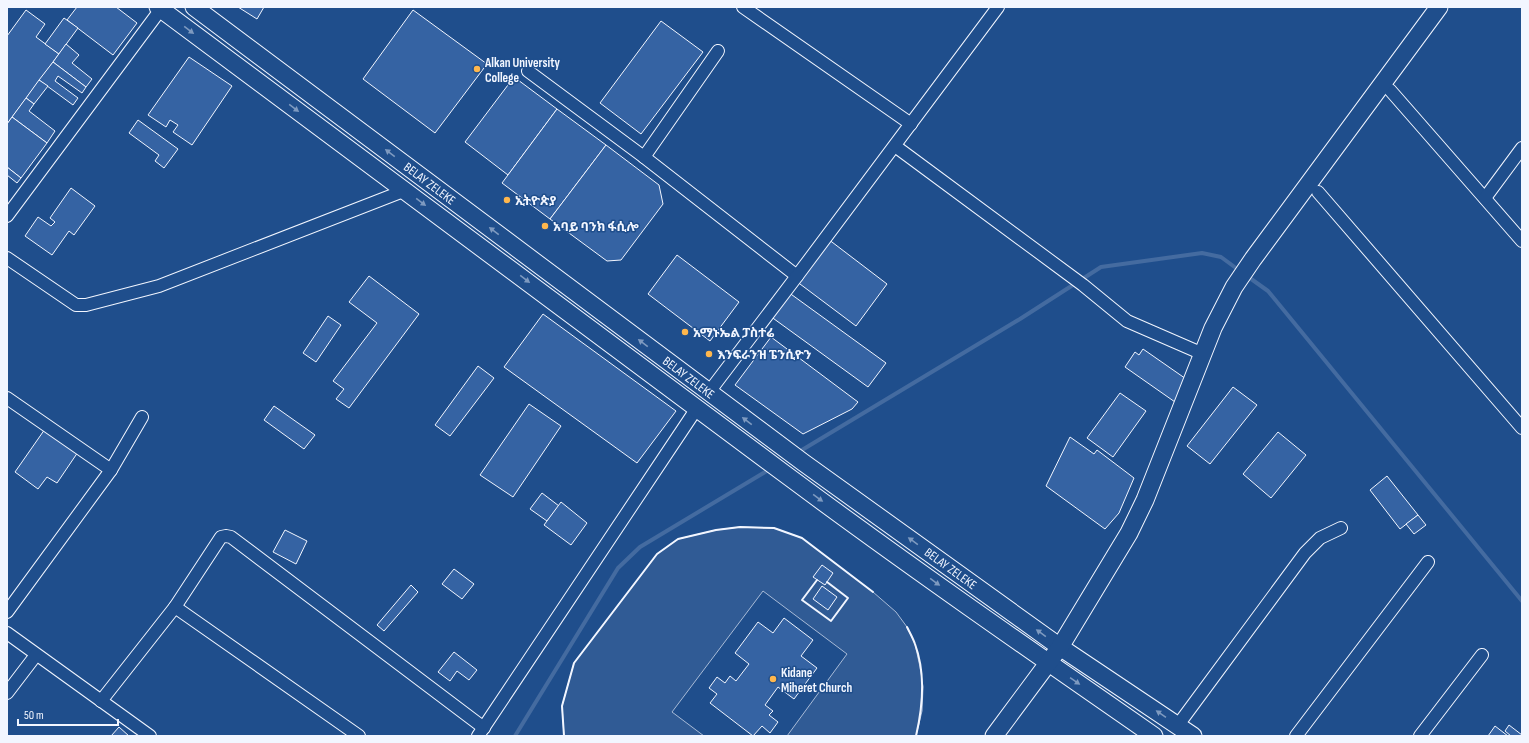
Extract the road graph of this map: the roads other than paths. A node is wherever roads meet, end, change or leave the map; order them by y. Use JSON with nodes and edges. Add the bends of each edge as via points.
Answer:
{"nodes":[{"id":1,"x":194,"y":7,"type":"edge"},
{"id":2,"x":998,"y":7,"type":"edge"},
{"id":3,"x":1439,"y":7,"type":"edge"},
{"id":4,"x":159,"y":8,"type":"edge"},
{"id":5,"x":747,"y":8,"type":"edge"},
{"id":6,"x":718,"y":51,"type":"dead end"},
{"id":7,"x":528,"y":72,"type":"dead end"},
{"id":8,"x":1390,"y":90,"type":"dead end"},
{"id":9,"x":911,"y":124,"type":"junction"},
{"id":10,"x":895,"y":146,"type":"junction"},
{"id":11,"x":1522,"y":148,"type":"edge"},
{"id":12,"x":644,"y":157,"type":"junction"},
{"id":13,"x":420,"y":175,"type":"junction"},
{"id":14,"x":406,"y":190,"type":"junction"},
{"id":15,"x":1318,"y":192,"type":"dead end"},
{"id":16,"x":1486,"y":198,"type":"junction"},
{"id":17,"x":7,"y":216,"type":"edge"},
{"id":18,"x":1522,"y":240,"type":"edge"},
{"id":19,"x":7,"y":258,"type":"edge"},
{"id":20,"x":797,"y":276,"type":"junction"},
{"id":21,"x":1203,"y":354,"type":"junction"},
{"id":22,"x":709,"y":392,"type":"junction"},
{"id":23,"x":7,"y":398,"type":"edge"},
{"id":24,"x":697,"y":408,"type":"junction"},
{"id":25,"x":142,"y":417,"type":"dead end"},
{"id":26,"x":1522,"y":428,"type":"edge"},
{"id":27,"x":111,"y":470,"type":"junction"},
{"id":28,"x":1341,"y":528,"type":"dead end"},
{"id":29,"x":1428,"y":562,"type":"dead end"},
{"id":30,"x":175,"y":607,"type":"junction"},
{"id":31,"x":7,"y":612,"type":"edge"},
{"id":32,"x":7,"y":633,"type":"edge"},
{"id":33,"x":1060,"y":647,"type":"junction"},
{"id":34,"x":36,"y":655,"type":"junction"},
{"id":35,"x":1482,"y":655,"type":"dead end"},
{"id":36,"x":1049,"y":663,"type":"junction"},
{"id":37,"x":7,"y":693,"type":"edge"},
{"id":38,"x":101,"y":701,"type":"junction"},
{"id":39,"x":1178,"y":725,"type":"junction"},
{"id":40,"x":481,"y":732,"type":"edge"},
{"id":41,"x":150,"y":736,"type":"edge"},
{"id":42,"x":359,"y":736,"type":"edge"},
{"id":43,"x":994,"y":736,"type":"edge"},
{"id":44,"x":1154,"y":736,"type":"edge"},
{"id":45,"x":1193,"y":736,"type":"edge"},
{"id":46,"x":1296,"y":736,"type":"edge"},
{"id":47,"x":1420,"y":736,"type":"edge"}],
"edges":[{"from":13,"to":1,"type":"street","name":"BELAY ZELEKE","one_way":true},
{"from":2,"to":9,"type":"street"},
{"from":3,"to":21,"type":"street","via":[[1253,258],[1234,287]]},
{"from":4,"to":14,"type":"street","name":"BELAY ZELEKE","one_way":true},
{"from":4,"to":17,"type":"street"},
{"from":5,"to":9,"type":"street"},
{"from":6,"to":12,"type":"street"},
{"from":7,"to":12,"type":"street"},
{"from":8,"to":16,"type":"street"},
{"from":9,"to":10,"type":"street"},
{"from":10,"to":20,"type":"street"},
{"from":10,"to":21,"type":"street","via":[[1070,275],[1127,322]]},
{"from":11,"to":16,"type":"street"},
{"from":12,"to":20,"type":"street"},
{"from":13,"to":14,"type":"street"},
{"from":22,"to":13,"type":"street","name":"BELAY ZELEKE","one_way":true},
{"from":14,"to":19,"type":"street","via":[[159,286],[86,305],[76,305]]},
{"from":14,"to":24,"type":"street","name":"BELAY ZELEKE","one_way":true},
{"from":15,"to":26,"type":"street"},
{"from":16,"to":18,"type":"street"},
{"from":20,"to":22,"type":"street"},
{"from":21,"to":33,"type":"street","via":[[1129,534]]},
{"from":22,"to":24,"type":"street"},
{"from":33,"to":22,"type":"street","name":"BELAY ZELEKE","one_way":true},
{"from":23,"to":27,"type":"street"},
{"from":24,"to":36,"type":"street","name":"BELAY ZELEKE","one_way":true,"via":[[786,475]]},
{"from":24,"to":40,"type":"street"},
{"from":25,"to":27,"type":"street"},
{"from":27,"to":31,"type":"street"},
{"from":28,"to":39,"type":"street","via":[[1320,538],[1305,553]]},
{"from":29,"to":46,"type":"street"},
{"from":30,"to":38,"type":"street"},
{"from":30,"to":40,"type":"street","via":[[221,537],[231,537]]},
{"from":30,"to":42,"type":"street"},
{"from":32,"to":34,"type":"street"},
{"from":33,"to":36,"type":"street"},
{"from":39,"to":33,"type":"street","name":"BELAY ZELEKE","one_way":true},
{"from":34,"to":37,"type":"street"},
{"from":34,"to":38,"type":"street"},
{"from":35,"to":47,"type":"street"},
{"from":36,"to":43,"type":"street"},
{"from":36,"to":44,"type":"street","name":"BELAY ZELEKE","one_way":true},
{"from":38,"to":41,"type":"street"},
{"from":39,"to":45,"type":"street","name":"BELAY ZELEKE"}]}
